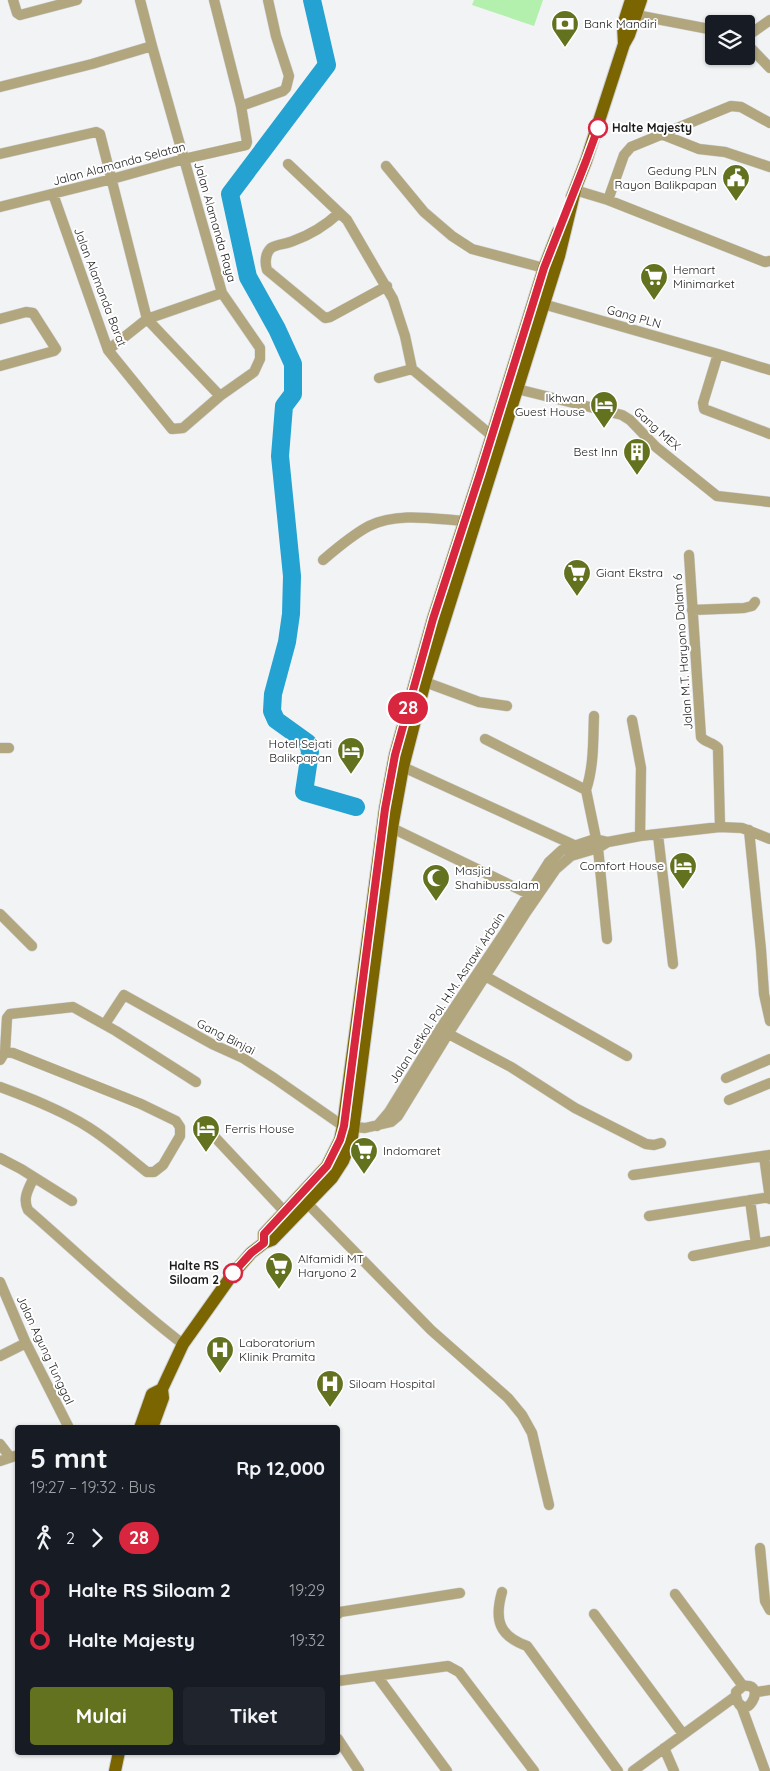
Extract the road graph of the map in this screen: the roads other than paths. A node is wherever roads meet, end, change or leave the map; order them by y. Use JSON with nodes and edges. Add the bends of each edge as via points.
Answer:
{"nodes":[{"id":1,"x":13,"y":0,"type":"edge"},
{"id":2,"x":77,"y":0,"type":"edge"},
{"id":3,"x":140,"y":0,"type":"edge"},
{"id":4,"x":214,"y":0,"type":"edge"},
{"id":5,"x":268,"y":0,"type":"edge"},
{"id":6,"x":630,"y":0,"type":"edge"},
{"id":7,"x":641,"y":0,"type":"edge"},
{"id":8,"x":64,"y":2,"type":"edge"},
{"id":9,"x":636,"y":15,"type":"junction"},
{"id":10,"x":770,"y":20,"type":"edge"},
{"id":11,"x":705,"y":28,"type":"edge"},
{"id":12,"x":755,"y":30,"type":"edge"},
{"id":13,"x":624,"y":44,"type":"junction"},
{"id":14,"x":152,"y":46,"type":"junction"},
{"id":15,"x":755,"y":52,"type":"edge"},
{"id":16,"x":770,"y":68,"type":"edge"},
{"id":17,"x":0,"y":87,"type":"edge"},
{"id":18,"x":241,"y":106,"type":"junction"},
{"id":19,"x":770,"y":123,"type":"edge"},
{"id":20,"x":661,"y":134,"type":"junction"},
{"id":21,"x":0,"y":154,"type":"edge"},
{"id":22,"x":184,"y":159,"type":"junction"},
{"id":23,"x":288,"y":164,"type":"dead end"},
{"id":24,"x":386,"y":166,"type":"dead end"},
{"id":25,"x":770,"y":167,"type":"edge"},
{"id":26,"x":112,"y":179,"type":"junction"},
{"id":27,"x":575,"y":190,"type":"junction"},
{"id":28,"x":53,"y":194,"type":"junction"},
{"id":29,"x":608,"y":200,"type":"junction"},
{"id":30,"x":0,"y":207,"type":"edge"},
{"id":31,"x":339,"y":213,"type":"junction"},
{"id":32,"x":770,"y":261,"type":"edge"},
{"id":33,"x":544,"y":268,"type":"junction"},
{"id":34,"x":387,"y":286,"type":"junction"},
{"id":35,"x":222,"y":293,"type":"junction"},
{"id":36,"x":544,"y":304,"type":"junction"},
{"id":37,"x":0,"y":320,"type":"edge"},
{"id":38,"x":147,"y":320,"type":"junction"},
{"id":39,"x":108,"y":350,"type":"junction"},
{"id":40,"x":718,"y":354,"type":"junction"},
{"id":41,"x":0,"y":366,"type":"edge"},
{"id":42,"x":412,"y":368,"type":"junction"},
{"id":43,"x":770,"y":370,"type":"edge"},
{"id":44,"x":379,"y":378,"type":"dead end"},
{"id":45,"x":517,"y":389,"type":"junction"},
{"id":46,"x":220,"y":396,"type":"junction"},
{"id":47,"x":172,"y":429,"type":"joint"},
{"id":48,"x":770,"y":434,"type":"edge"},
{"id":49,"x":492,"y":435,"type":"junction"},
{"id":50,"x":770,"y":502,"type":"edge"},
{"id":51,"x":465,"y":521,"type":"junction"},
{"id":52,"x":689,"y":555,"type":"dead end"},
{"id":53,"x":323,"y":560,"type":"dead end"},
{"id":54,"x":756,"y":602,"type":"dead end"},
{"id":55,"x":692,"y":610,"type":"junction"},
{"id":56,"x":425,"y":682,"type":"junction"},
{"id":57,"x":508,"y":706,"type":"dead end"},
{"id":58,"x":594,"y":716,"type":"dead end"},
{"id":59,"x":632,"y":720,"type":"dead end"},
{"id":60,"x":484,"y":739,"type":"dead end"},
{"id":61,"x":402,"y":767,"type":"junction"},
{"id":62,"x":586,"y":793,"type":"junction"},
{"id":63,"x":390,"y":821,"type":"junction"},
{"id":64,"x":720,"y":827,"type":"junction"},
{"id":65,"x":748,"y":830,"type":"junction"},
{"id":66,"x":658,"y":835,"type":"junction"},
{"id":67,"x":640,"y":836,"type":"junction"},
{"id":68,"x":770,"y":839,"type":"edge"},
{"id":69,"x":596,"y":844,"type":"junction"},
{"id":70,"x":574,"y":845,"type":"junction"},
{"id":71,"x":533,"y":896,"type":"junction"},
{"id":72,"x":0,"y":914,"type":"edge"},
{"id":73,"x":607,"y":939,"type":"dead end"},
{"id":74,"x":32,"y":946,"type":"dead end"},
{"id":75,"x":766,"y":950,"type":"edge"},
{"id":76,"x":672,"y":964,"type":"dead end"},
{"id":77,"x":485,"y":976,"type":"junction"},
{"id":78,"x":767,"y":995,"type":"edge"},
{"id":79,"x":770,"y":1021,"type":"edge"},
{"id":80,"x":105,"y":1024,"type":"junction"},
{"id":81,"x":444,"y":1031,"type":"junction"},
{"id":82,"x":2,"y":1056,"type":"edge"},
{"id":83,"x":627,"y":1056,"type":"dead end"},
{"id":84,"x":770,"y":1059,"type":"edge"},
{"id":85,"x":726,"y":1078,"type":"dead end"},
{"id":86,"x":196,"y":1082,"type":"dead end"},
{"id":87,"x":770,"y":1083,"type":"edge"},
{"id":88,"x":0,"y":1087,"type":"edge"},
{"id":89,"x":729,"y":1100,"type":"dead end"},
{"id":90,"x":349,"y":1126,"type":"junction"},
{"id":91,"x":210,"y":1132,"type":"dead end"},
{"id":92,"x":661,"y":1144,"type":"dead end"},
{"id":93,"x":767,"y":1155,"type":"edge"},
{"id":94,"x":0,"y":1158,"type":"edge"},
{"id":95,"x":633,"y":1175,"type":"dead end"},
{"id":96,"x":34,"y":1177,"type":"junction"},
{"id":97,"x":770,"y":1198,"type":"edge"},
{"id":98,"x":750,"y":1200,"type":"junction"},
{"id":99,"x":72,"y":1201,"type":"dead end"},
{"id":100,"x":307,"y":1203,"type":"junction"},
{"id":101,"x":284,"y":1212,"type":"junction"},
{"id":102,"x":649,"y":1216,"type":"dead end"},
{"id":103,"x":770,"y":1241,"type":"edge"},
{"id":104,"x":264,"y":1243,"type":"junction"},
{"id":105,"x":756,"y":1244,"type":"junction"},
{"id":106,"x":693,"y":1256,"type":"dead end"},
{"id":107,"x":0,"y":1282,"type":"edge"},
{"id":108,"x":4,"y":1305,"type":"edge"},
{"id":109,"x":26,"y":1343,"type":"junction"},
{"id":110,"x":183,"y":1344,"type":"junction"},
{"id":111,"x":0,"y":1356,"type":"edge"},
{"id":112,"x":162,"y":1389,"type":"junction"},
{"id":113,"x":67,"y":1425,"type":"edge"},
{"id":114,"x":141,"y":1425,"type":"edge"},
{"id":115,"x":153,"y":1425,"type":"edge"},
{"id":116,"x":0,"y":1444,"type":"edge"},
{"id":117,"x":9,"y":1458,"type":"edge"},
{"id":118,"x":550,"y":1505,"type":"dead end"},
{"id":119,"x":760,"y":1548,"type":"dead end"},
{"id":120,"x":502,"y":1592,"type":"dead end"},
{"id":121,"x":460,"y":1593,"type":"dead end"},
{"id":122,"x":675,"y":1594,"type":"dead end"},
{"id":123,"x":770,"y":1610,"type":"edge"},
{"id":124,"x":340,"y":1612,"type":"edge"},
{"id":125,"x":594,"y":1614,"type":"dead end"},
{"id":126,"x":377,"y":1676,"type":"junction"},
{"id":127,"x":340,"y":1681,"type":"edge"},
{"id":128,"x":743,"y":1686,"type":"junction"},
{"id":129,"x":770,"y":1690,"type":"edge"},
{"id":130,"x":757,"y":1692,"type":"junction"},
{"id":131,"x":738,"y":1701,"type":"junction"},
{"id":132,"x":684,"y":1734,"type":"junction"},
{"id":133,"x":340,"y":1742,"type":"edge"},
{"id":134,"x":664,"y":1748,"type":"junction"},
{"id":135,"x":118,"y":1755,"type":"edge"},
{"id":136,"x":115,"y":1771,"type":"edge"},
{"id":137,"x":359,"y":1771,"type":"edge"},
{"id":138,"x":446,"y":1771,"type":"edge"},
{"id":139,"x":534,"y":1771,"type":"edge"},
{"id":140,"x":618,"y":1771,"type":"edge"},
{"id":141,"x":633,"y":1771,"type":"edge"},
{"id":142,"x":674,"y":1771,"type":"edge"},
{"id":143,"x":765,"y":1771,"type":"edge"}],
"edges":[{"from":1,"to":8,"type":"street","via":[[20,15]]},
{"from":2,"to":8,"type":"street"},
{"from":3,"to":14,"type":"street","name":"Jalan Alamanda Raya"},
{"from":4,"to":18,"type":"street"},
{"from":5,"to":18,"type":"street","via":[[289,76],[288,83],[283,91]]},
{"from":6,"to":13,"type":"main road","via":[[622,25]]},
{"from":7,"to":9,"type":"main road"},
{"from":9,"to":11,"type":"street"},
{"from":9,"to":13,"type":"main road"},
{"from":10,"to":12,"type":"street"},
{"from":13,"to":27,"type":"main road"},
{"from":14,"to":17,"type":"street"},
{"from":14,"to":22,"type":"street","name":"Jalan Alamanda Raya"},
{"from":15,"to":16,"type":"street"},
{"from":18,"to":22,"type":"street","name":"Jalan Alamanda Selatan","via":[[247,142],[244,146]]},
{"from":19,"to":20,"type":"street","via":[[741,107],[730,106]]},
{"from":20,"to":25,"type":"street","via":[[698,149],[725,152]]},
{"from":20,"to":29,"type":"street","via":[[626,152]]},
{"from":21,"to":26,"type":"street","via":[[96,132],[101,136]]},
{"from":22,"to":26,"type":"street","name":"Jalan Alamanda Selatan"},
{"from":22,"to":35,"type":"street","name":"Jalan Alamanda Raya"},
{"from":23,"to":31,"type":"street"},
{"from":24,"to":33,"type":"street","via":[[424,212],[472,249]]},
{"from":26,"to":28,"type":"street","name":"Jalan Alamanda Selatan"},
{"from":26,"to":38,"type":"street"},
{"from":27,"to":29,"type":"street"},
{"from":27,"to":33,"type":"main road"},
{"from":27,"to":36,"type":"main road"},
{"from":28,"to":30,"type":"street","name":"Jalan Alamanda Selatan"},
{"from":28,"to":39,"type":"street","name":"Jalan Alamanda Barat"},
{"from":29,"to":32,"type":"street","via":[[765,262]]},
{"from":31,"to":34,"type":"street","via":[[347,220]]},
{"from":31,"to":34,"type":"street","via":[[326,225],[299,239],[272,247],[267,254],[267,270],[325,318]]},
{"from":33,"to":49,"type":"main road"},
{"from":34,"to":42,"type":"street","via":[[394,299]]},
{"from":35,"to":38,"type":"street"},
{"from":35,"to":46,"type":"street","name":"Jalan Alamanda Raya","via":[[260,348],[260,359],[254,372]]},
{"from":36,"to":40,"type":"street","name":"Gang PLN"},
{"from":36,"to":45,"type":"main road"},
{"from":37,"to":41,"type":"street","via":[[33,313],[56,349]]},
{"from":38,"to":39,"type":"street"},
{"from":38,"to":46,"type":"street"},
{"from":39,"to":47,"type":"street","name":"Jalan Alamanda Barat"},
{"from":40,"to":43,"type":"street","name":"Gang PLN"},
{"from":40,"to":48,"type":"street","via":[[704,409]]},
{"from":42,"to":44,"type":"street"},
{"from":42,"to":49,"type":"street"},
{"from":45,"to":50,"type":"street","name":"Gang MEX","via":[[622,415],[717,496]]},
{"from":45,"to":56,"type":"main road"},
{"from":46,"to":47,"type":"street","name":"Jalan Alamanda Raya","via":[[183,428]]},
{"from":49,"to":51,"type":"main road"},
{"from":51,"to":53,"type":"street","via":[[389,519],[370,525]]},
{"from":51,"to":63,"type":"main road","via":[[395,755]]},
{"from":52,"to":55,"type":"street","name":"Jalan M.T. Haryono Dalam 6"},
{"from":54,"to":55,"type":"street","via":[[744,608]]},
{"from":55,"to":64,"type":"street","name":"Jalan M.T. Haryono Dalam 6","via":[[701,737],[716,744],[719,751]]},
{"from":56,"to":57,"type":"street","via":[[479,702]]},
{"from":56,"to":61,"type":"main road"},
{"from":58,"to":62,"type":"street","via":[[592,761]]},
{"from":59,"to":67,"type":"street","via":[[642,768]]},
{"from":60,"to":62,"type":"street"},
{"from":61,"to":63,"type":"main road"},
{"from":61,"to":70,"type":"street"},
{"from":62,"to":69,"type":"street"},
{"from":63,"to":71,"type":"street"},
{"from":63,"to":90,"type":"main road","via":[[362,1059]]},
{"from":64,"to":65,"type":"street","name":"Jalan Letkol. Pol. H.M. Asnawi Arbain"},
{"from":64,"to":66,"type":"street","name":"Jalan Letkol. Pol. H.M. Asnawi Arbain"},
{"from":65,"to":68,"type":"street","name":"Jalan Letkol. Pol. H.M. Asnawi Arbain"},
{"from":65,"to":75,"type":"street"},
{"from":66,"to":67,"type":"street","name":"Jalan Letkol. Pol. H.M. Asnawi Arbain"},
{"from":66,"to":76,"type":"street"},
{"from":67,"to":69,"type":"street","name":"Jalan Letkol. Pol. H.M. Asnawi Arbain"},
{"from":69,"to":70,"type":"street","name":"Jalan Letkol. Pol. H.M. Asnawi Arbain"},
{"from":69,"to":71,"type":"street","name":"Jalan Letkol. Pol. H.M. Asnawi Arbain","via":[[571,856]]},
{"from":69,"to":73,"type":"street"},
{"from":70,"to":71,"type":"street","name":"Jalan Letkol. Pol. H.M. Asnawi Arbain","via":[[558,852],[549,862]]},
{"from":71,"to":77,"type":"street","name":"Jalan Letkol. Pol. H.M. Asnawi Arbain"},
{"from":71,"to":81,"type":"street","name":"Jalan Letkol. Pol. H.M. Asnawi Arbain"},
{"from":72,"to":74,"type":"street"},
{"from":75,"to":78,"type":"street"},
{"from":77,"to":81,"type":"street","name":"Jalan Letkol. Pol. H.M. Asnawi Arbain"},
{"from":77,"to":83,"type":"street"},
{"from":78,"to":79,"type":"street"},
{"from":80,"to":82,"type":"street","via":[[73,1006],[14,1012],[8,1018]]},
{"from":80,"to":86,"type":"street"},
{"from":80,"to":90,"type":"street","name":"Gang Binjai","via":[[124,994],[243,1058]]},
{"from":81,"to":90,"type":"street","name":"Jalan Letkol. Pol. H.M. Asnawi Arbain","via":[[377,1126]]},
{"from":81,"to":92,"type":"street","via":[[511,1067],[574,1108],[646,1144]]},
{"from":82,"to":88,"type":"street","via":[[12,1053],[141,1104],[176,1121],[180,1136],[162,1165],[154,1172],[147,1172],[86,1126],[42,1103]]},
{"from":84,"to":85,"type":"street"},
{"from":87,"to":89,"type":"street"},
{"from":90,"to":100,"type":"main road","via":[[349,1146],[339,1169]]},
{"from":90,"to":101,"type":"main road","via":[[327,1166]]},
{"from":91,"to":101,"type":"street"},
{"from":93,"to":95,"type":"street"},
{"from":93,"to":97,"type":"street"},
{"from":94,"to":96,"type":"street"},
{"from":96,"to":99,"type":"street"},
{"from":96,"to":110,"type":"street","via":[[26,1192],[28,1210],[115,1289]]},
{"from":97,"to":98,"type":"street"},
{"from":98,"to":102,"type":"street"},
{"from":98,"to":105,"type":"street"},
{"from":100,"to":104,"type":"main road","via":[[272,1240]]},
{"from":100,"to":118,"type":"street","via":[[431,1330],[508,1398],[522,1415],[532,1432]]},
{"from":101,"to":104,"type":"main road","via":[[264,1234]]},
{"from":103,"to":105,"type":"street"},
{"from":104,"to":110,"type":"main road","via":[[232,1275]]},
{"from":105,"to":106,"type":"street"},
{"from":107,"to":108,"type":"street","name":"Jalan Agung Tunggal"},
{"from":108,"to":109,"type":"street","name":"Jalan Agung Tunggal"},
{"from":109,"to":111,"type":"street"},
{"from":109,"to":113,"type":"street","name":"Jalan Agung Tunggal"},
{"from":110,"to":112,"type":"main road"},
{"from":112,"to":114,"type":"main road","via":[[152,1394]]},
{"from":112,"to":115,"type":"main road","via":[[164,1398]]},
{"from":116,"to":117,"type":"street"},
{"from":119,"to":123,"type":"street","via":[[764,1601]]},
{"from":120,"to":140,"type":"street","via":[[498,1606],[505,1635],[527,1646]]},
{"from":121,"to":124,"type":"street"},
{"from":122,"to":128,"type":"street"},
{"from":125,"to":132,"type":"street"},
{"from":126,"to":127,"type":"street"},
{"from":126,"to":138,"type":"street"},
{"from":126,"to":139,"type":"street","via":[[448,1666],[459,1672]]},
{"from":128,"to":130,"type":"street","via":[[751,1686]]},
{"from":128,"to":131,"type":"street","via":[[736,1692]]},
{"from":129,"to":130,"type":"street"},
{"from":130,"to":131,"type":"street","via":[[751,1706],[746,1707]]},
{"from":131,"to":132,"type":"street"},
{"from":131,"to":143,"type":"street"},
{"from":132,"to":134,"type":"street"},
{"from":133,"to":137,"type":"street"},
{"from":134,"to":141,"type":"street"},
{"from":134,"to":142,"type":"street"},
{"from":135,"to":136,"type":"main road"}]}
